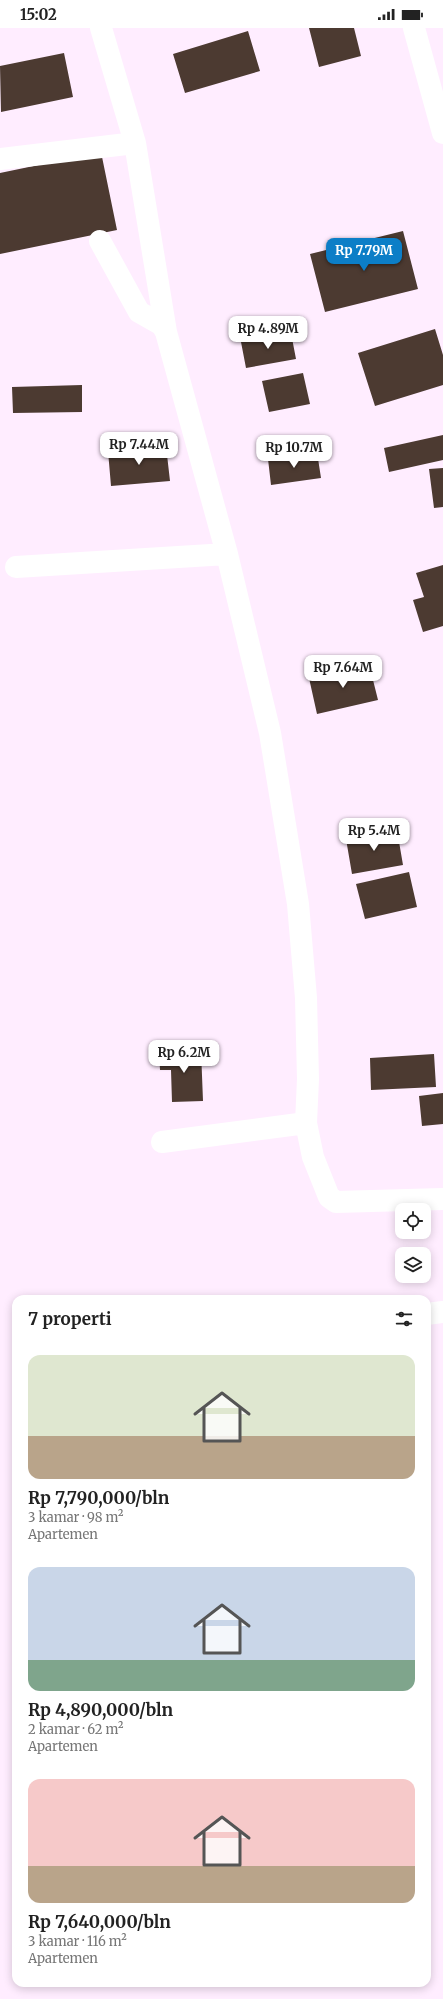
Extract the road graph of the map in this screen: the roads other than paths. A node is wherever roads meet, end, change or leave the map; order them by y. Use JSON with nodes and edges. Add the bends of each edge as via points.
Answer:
{"nodes":[{"id":1,"x":102,"y":28,"type":"edge"},
{"id":2,"x":414,"y":28,"type":"edge"},
{"id":3,"x":443,"y":133,"type":"edge"},
{"id":4,"x":135,"y":143,"type":"junction"},
{"id":5,"x":0,"y":159,"type":"edge"},
{"id":6,"x":100,"y":241,"type":"dead end"},
{"id":7,"x":166,"y":332,"type":"junction"},
{"id":8,"x":227,"y":554,"type":"junction"},
{"id":9,"x":16,"y":567,"type":"dead end"},
{"id":10,"x":306,"y":1123,"type":"junction"},
{"id":11,"x":162,"y":1142,"type":"dead end"},
{"id":12,"x":443,"y":1199,"type":"edge"},
{"id":13,"x":443,"y":1312,"type":"edge"},
{"id":14,"x":431,"y":1314,"type":"edge"}],
"edges":[{"from":1,"to":4,"type":"street"},
{"from":2,"to":3,"type":"street"},
{"from":4,"to":5,"type":"street"},
{"from":4,"to":7,"type":"street"},
{"from":6,"to":7,"type":"street","via":[[139,312],[162,325]]},
{"from":7,"to":8,"type":"street"},
{"from":8,"to":9,"type":"street"},
{"from":8,"to":10,"type":"street","via":[[270,733],[298,904],[306,998]]},
{"from":10,"to":11,"type":"street"},
{"from":10,"to":12,"type":"street","via":[[313,1156],[329,1197],[336,1202]]},
{"from":13,"to":14,"type":"street"}]}
